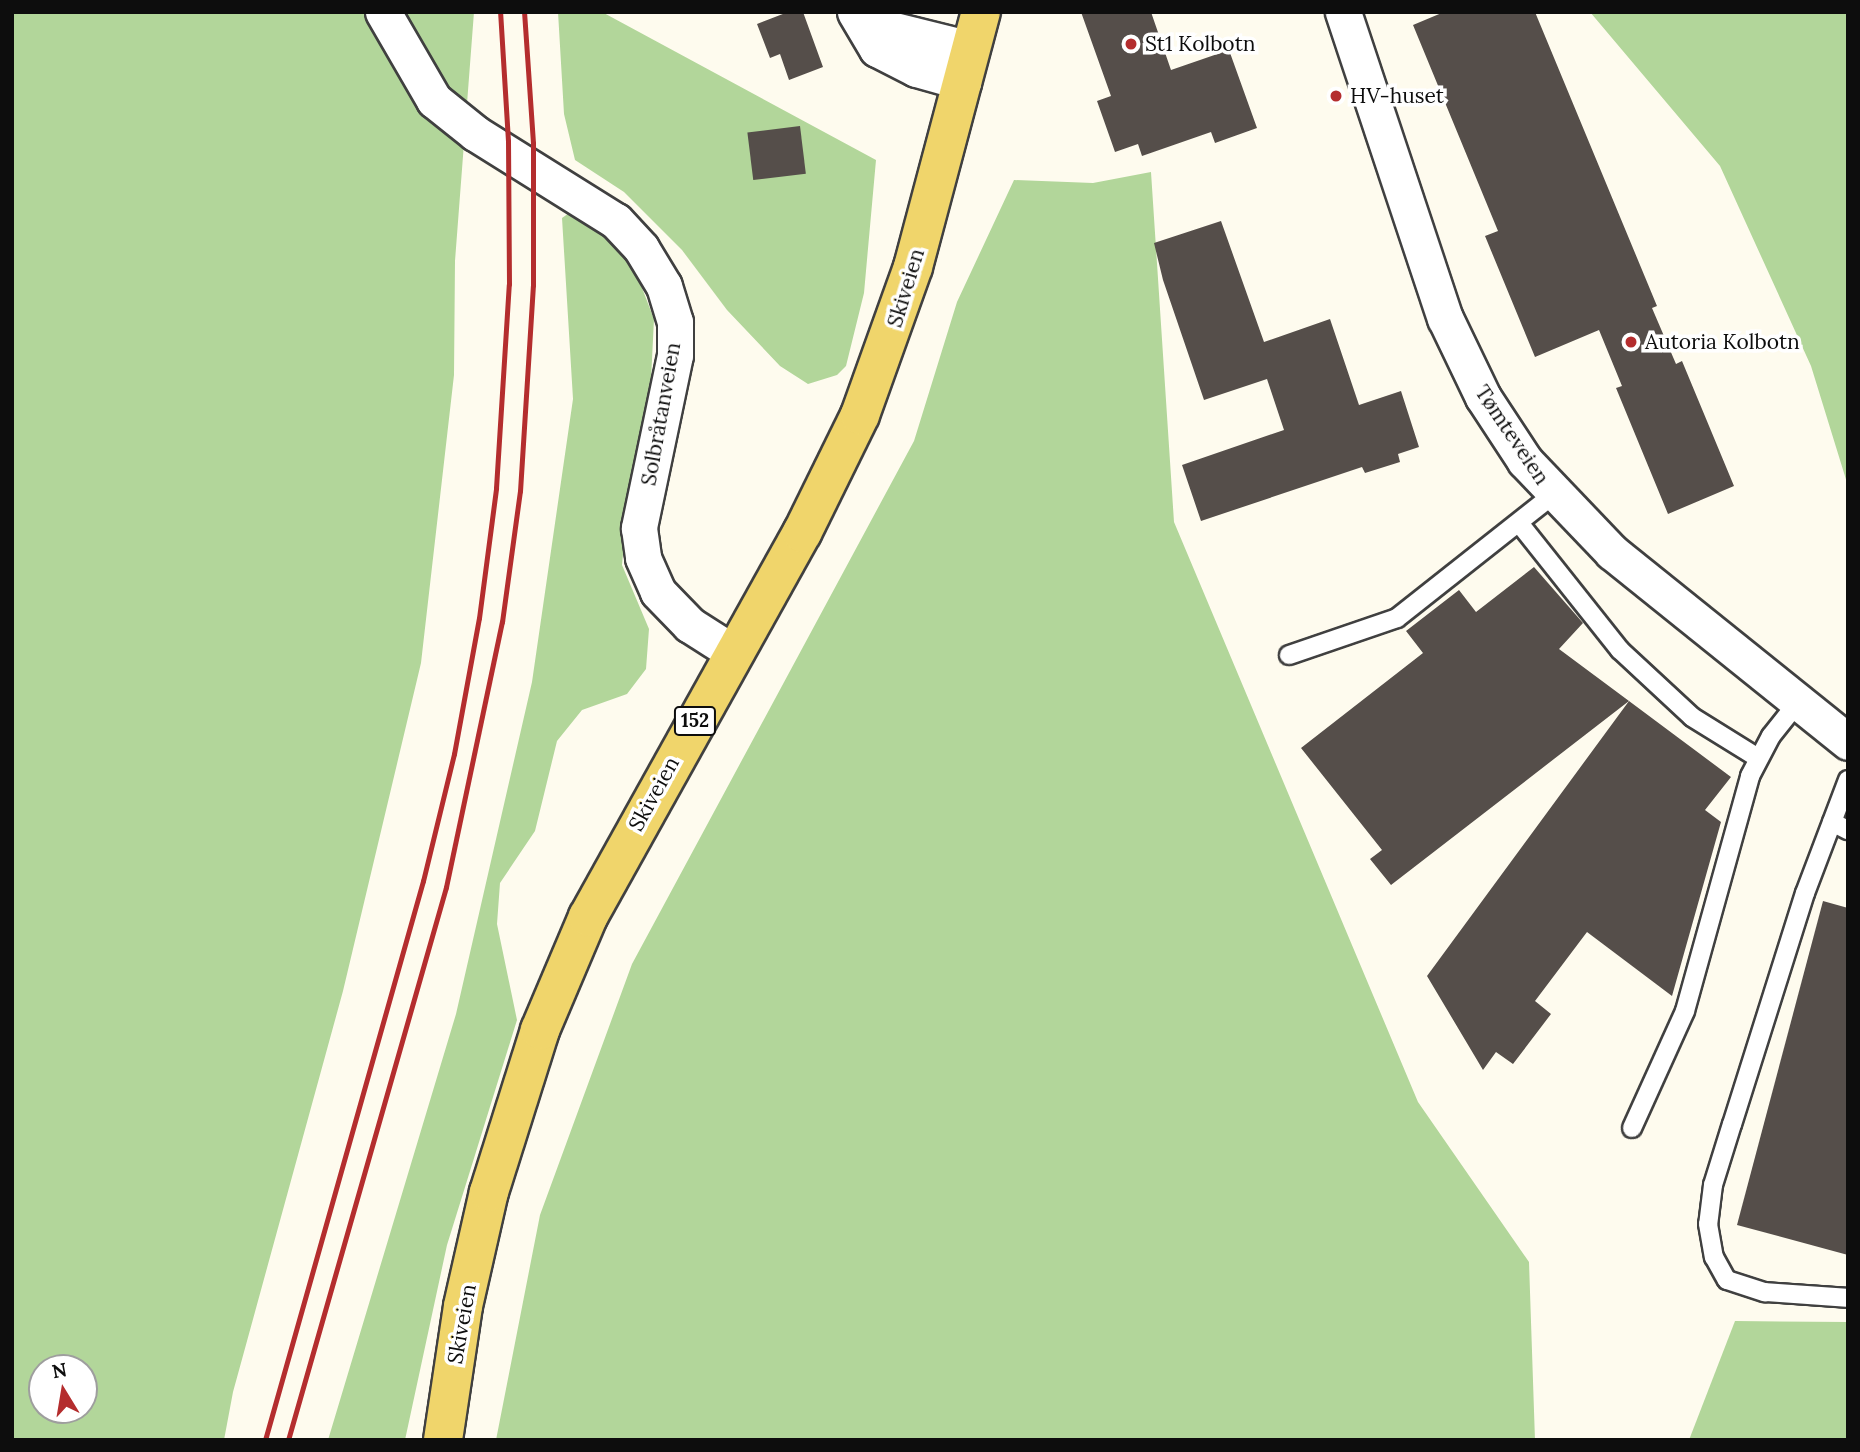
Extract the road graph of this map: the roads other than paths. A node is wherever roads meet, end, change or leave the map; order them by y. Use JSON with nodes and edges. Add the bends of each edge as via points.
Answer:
{"nodes":[{"id":1,"x":383,"y":12,"type":"edge"},
{"id":2,"x":981,"y":12,"type":"edge"},
{"id":3,"x":1343,"y":12,"type":"edge"},
{"id":4,"x":858,"y":17,"type":"edge"},
{"id":5,"x":967,"y":65,"type":"junction"},
{"id":6,"x":1553,"y":495,"type":"junction"},
{"id":7,"x":1519,"y":523,"type":"junction"},
{"id":8,"x":734,"y":653,"type":"junction"},
{"id":9,"x":1289,"y":655,"type":"dead end"},
{"id":10,"x":1798,"y":702,"type":"junction"},
{"id":11,"x":1848,"y":741,"type":"edge"},
{"id":12,"x":1758,"y":758,"type":"junction"},
{"id":13,"x":1848,"y":780,"type":"edge"},
{"id":14,"x":1840,"y":826,"type":"edge"},
{"id":15,"x":1632,"y":1128,"type":"dead end"},
{"id":16,"x":1848,"y":1298,"type":"edge"},
{"id":17,"x":443,"y":1440,"type":"edge"}],
"edges":[{"from":1,"to":8,"type":"street","name":"Solbråtanveien","via":[[434,100],[475,134],[616,221],[641,248],[664,286],[675,322],[675,355],[639,528],[643,558],[658,592],[690,625]]},
{"from":2,"to":5,"type":"main road","name":"Skiveien","number":"152"},
{"from":3,"to":6,"type":"street","name":"Tømteveien","via":[[1445,318],[1483,397]]},
{"from":4,"to":5,"type":"street"},
{"from":5,"to":8,"type":"main road","name":"Skiveien","number":"152","via":[[913,267],[870,390],[802,533]]},
{"from":6,"to":7,"type":"lane"},
{"from":6,"to":10,"type":"street","name":"Tømteveien","via":[[1612,552]]},
{"from":7,"to":9,"type":"lane","via":[[1396,618]]},
{"from":7,"to":12,"type":"lane","via":[[1620,650],[1692,717]]},
{"from":8,"to":17,"type":"main road","name":"Skiveien","number":"152","via":[[588,917],[540,1030],[489,1192],[463,1306]]},
{"from":10,"to":11,"type":"street","name":"Tømteveien"},
{"from":10,"to":12,"type":"lane"},
{"from":12,"to":15,"type":"lane","via":[[1685,1011]]},
{"from":13,"to":14,"type":"lane"},
{"from":14,"to":16,"type":"lane","via":[[1717,1172],[1708,1224],[1713,1257],[1727,1280],[1765,1292]]}]}
